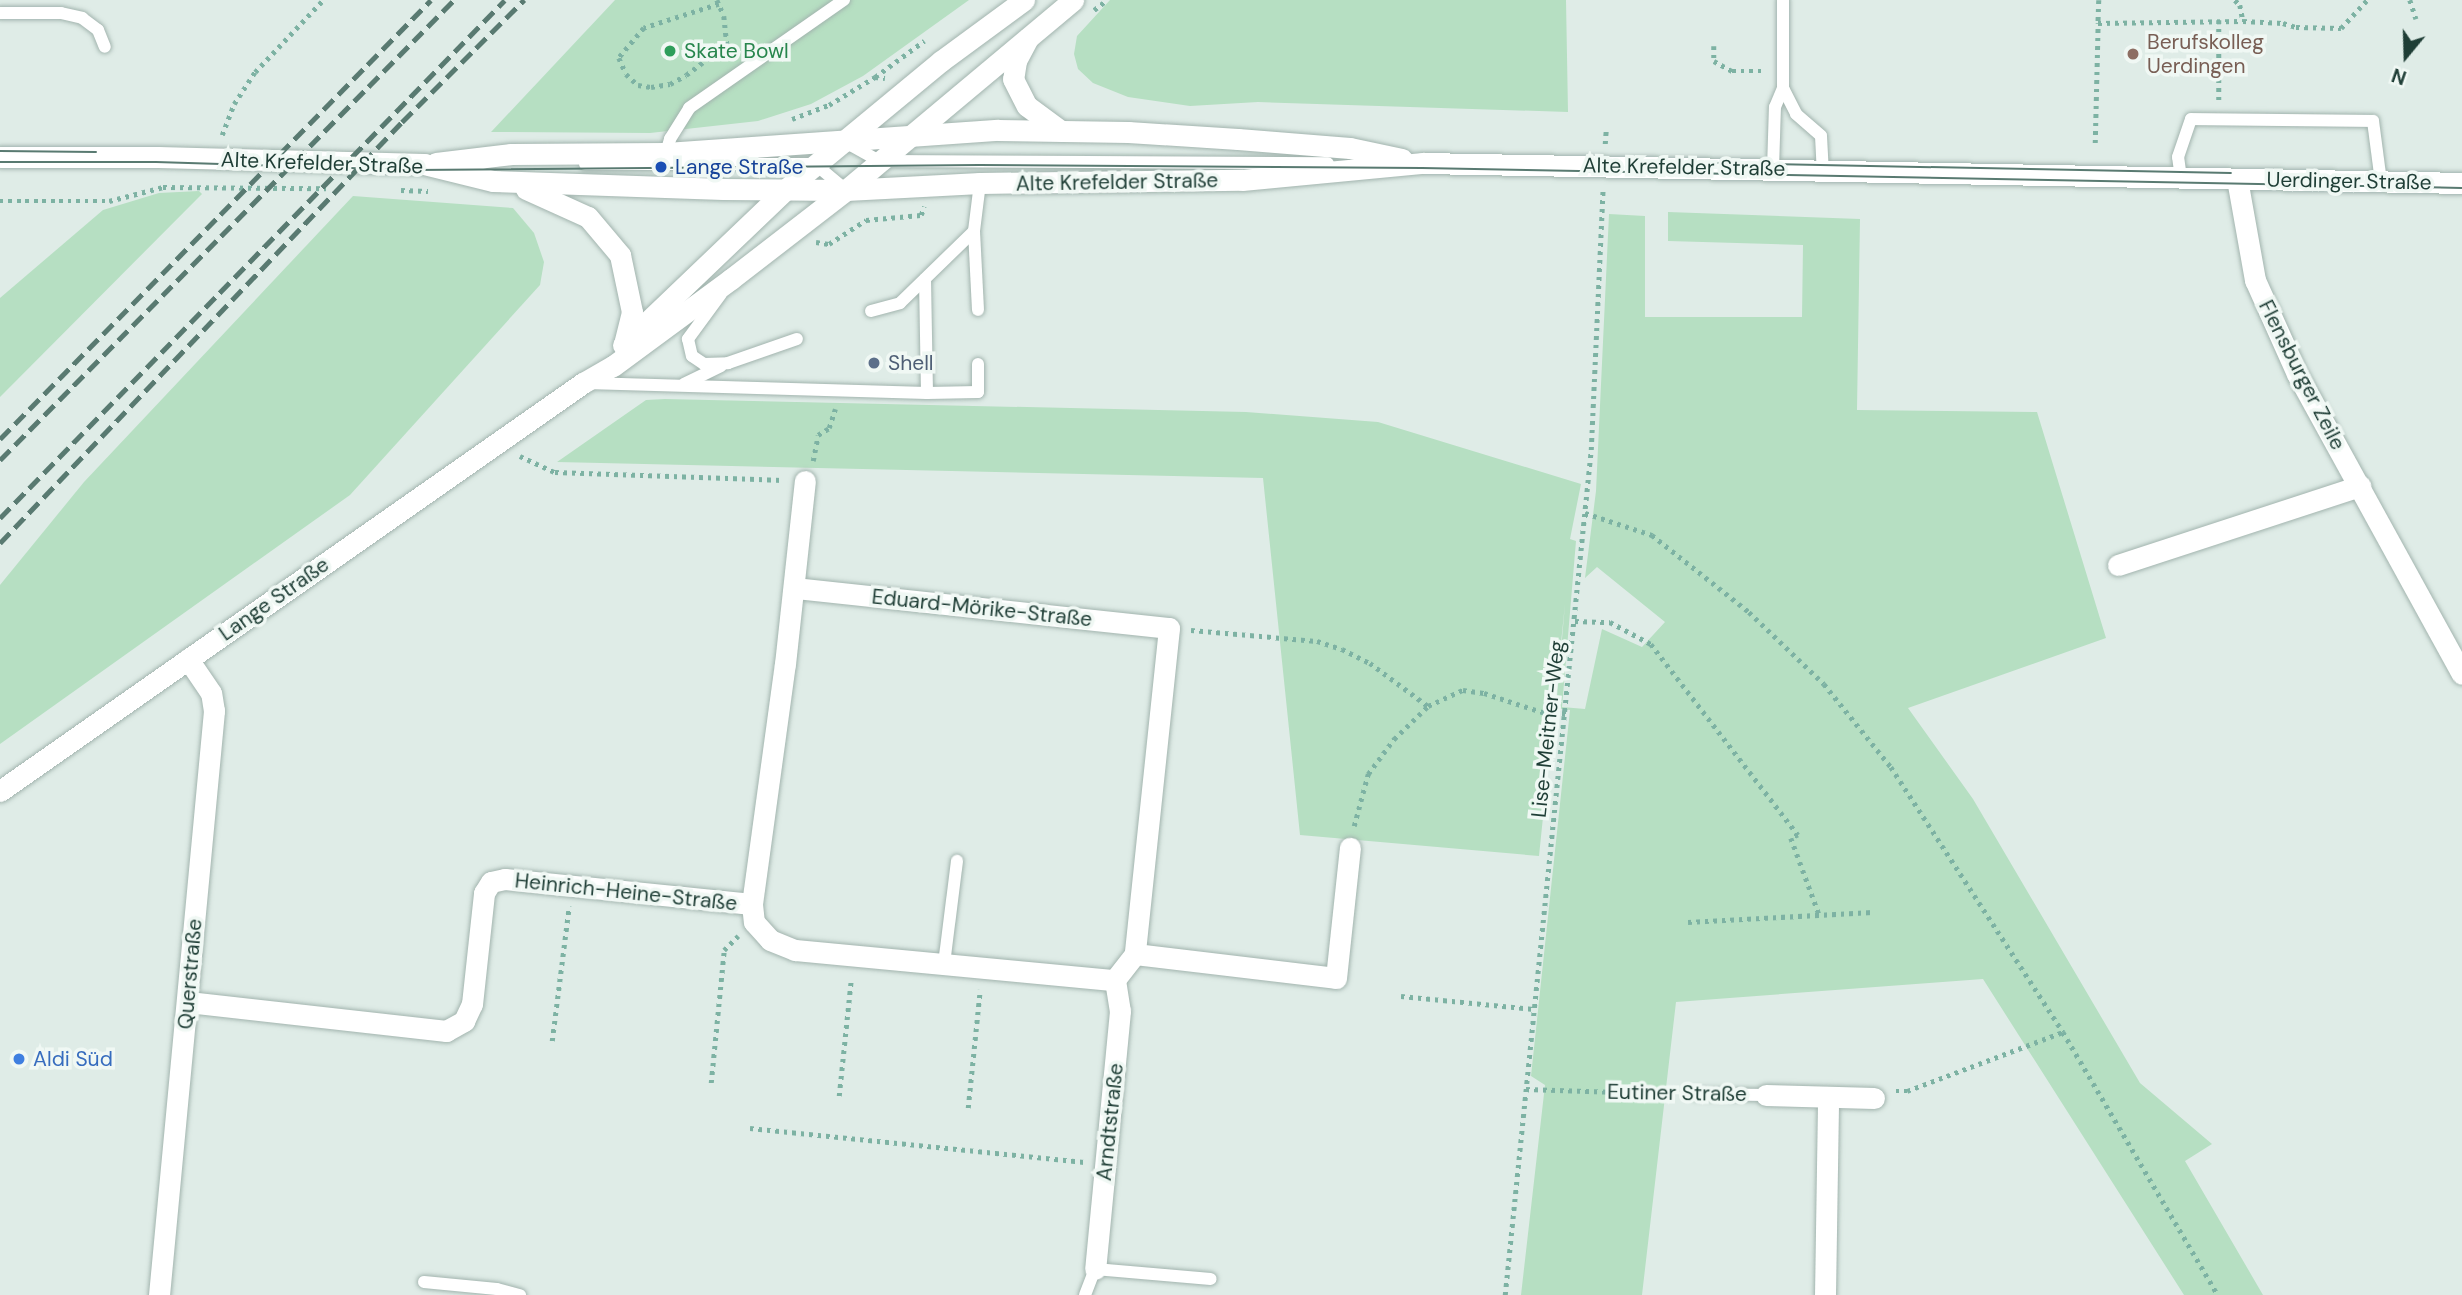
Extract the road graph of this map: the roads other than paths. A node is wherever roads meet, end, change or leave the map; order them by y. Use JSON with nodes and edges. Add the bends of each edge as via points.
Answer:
{"nodes":[{"id":1,"x":843,"y":0,"type":"edge"},
{"id":2,"x":1024,"y":0,"type":"edge"},
{"id":3,"x":1073,"y":0,"type":"edge"},
{"id":4,"x":1783,"y":0,"type":"edge"},
{"id":5,"x":0,"y":13,"type":"edge"},
{"id":6,"x":1028,"y":38,"type":"junction"},
{"id":7,"x":105,"y":47,"type":"dead end"},
{"id":8,"x":1783,"y":88,"type":"junction"},
{"id":9,"x":1061,"y":131,"type":"junction"},
{"id":10,"x":910,"y":135,"type":"junction"},
{"id":11,"x":843,"y":141,"type":"junction"},
{"id":12,"x":666,"y":153,"type":"junction"},
{"id":13,"x":0,"y":157,"type":"edge"},
{"id":14,"x":879,"y":161,"type":"junction"},
{"id":15,"x":1423,"y":163,"type":"junction"},
{"id":16,"x":424,"y":164,"type":"junction"},
{"id":17,"x":815,"y":164,"type":"junction"},
{"id":18,"x":1773,"y":169,"type":"junction"},
{"id":19,"x":1823,"y":170,"type":"junction"},
{"id":20,"x":2181,"y":177,"type":"junction"},
{"id":21,"x":2236,"y":179,"type":"junction"},
{"id":22,"x":493,"y":181,"type":"junction"},
{"id":23,"x":2381,"y":182,"type":"junction"},
{"id":24,"x":981,"y":183,"type":"junction"},
{"id":25,"x":2462,"y":183,"type":"edge"},
{"id":26,"x":785,"y":190,"type":"junction"},
{"id":27,"x":846,"y":190,"type":"junction"},
{"id":28,"x":974,"y":231,"type":"junction"},
{"id":29,"x":731,"y":279,"type":"junction"},
{"id":30,"x":925,"y":279,"type":"junction"},
{"id":31,"x":978,"y":310,"type":"dead end"},
{"id":32,"x":871,"y":311,"type":"dead end"},
{"id":33,"x":797,"y":339,"type":"dead end"},
{"id":34,"x":624,"y":345,"type":"junction"},
{"id":35,"x":728,"y":363,"type":"junction"},
{"id":36,"x":978,"y":364,"type":"dead end"},
{"id":37,"x":583,"y":383,"type":"junction"},
{"id":38,"x":679,"y":386,"type":"junction"},
{"id":39,"x":927,"y":393,"type":"junction"},
{"id":40,"x":809,"y":474,"type":"road end"},
{"id":41,"x":2360,"y":486,"type":"junction"},
{"id":42,"x":2118,"y":565,"type":"dead end"},
{"id":43,"x":795,"y":588,"type":"junction"},
{"id":44,"x":188,"y":659,"type":"junction"},
{"id":45,"x":2462,"y":674,"type":"edge"},
{"id":46,"x":0,"y":791,"type":"edge"},
{"id":47,"x":1350,"y":848,"type":"road end"},
{"id":48,"x":957,"y":861,"type":"dead end"},
{"id":49,"x":753,"y":913,"type":"junction"},
{"id":50,"x":1135,"y":954,"type":"junction"},
{"id":51,"x":944,"y":964,"type":"junction"},
{"id":52,"x":1115,"y":980,"type":"junction"},
{"id":53,"x":188,"y":1002,"type":"junction"},
{"id":54,"x":1696,"y":1094,"type":"road end"},
{"id":55,"x":1766,"y":1095,"type":"joint"},
{"id":56,"x":1828,"y":1097,"type":"junction"},
{"id":57,"x":1874,"y":1098,"type":"road end"},
{"id":58,"x":1095,"y":1269,"type":"junction"},
{"id":59,"x":1210,"y":1279,"type":"dead end"},
{"id":60,"x":424,"y":1282,"type":"dead end"},
{"id":61,"x":159,"y":1295,"type":"edge"},
{"id":62,"x":520,"y":1295,"type":"edge"},
{"id":63,"x":1085,"y":1295,"type":"edge"},
{"id":64,"x":1825,"y":1295,"type":"edge"}],
"edges":[{"from":1,"to":12,"type":"lane","via":[[689,108]]},
{"from":2,"to":11,"type":"street","name":"Lange Straße"},
{"from":3,"to":6,"type":"street","name":"Lange Straße"},
{"from":4,"to":8,"type":"lane"},
{"from":5,"to":7,"type":"lane","via":[[61,13],[82,18],[98,30]]},
{"from":6,"to":9,"type":"street","via":[[1013,79],[1027,106]]},
{"from":6,"to":10,"type":"street","name":"Lange Straße"},
{"from":8,"to":18,"type":"lane","via":[[1775,107]]},
{"from":8,"to":19,"type":"lane","via":[[1796,114],[1821,136]]},
{"from":9,"to":10,"type":"street"},
{"from":9,"to":15,"type":"street","via":[[1350,148]]},
{"from":10,"to":11,"type":"street"},
{"from":10,"to":14,"type":"street","name":"Lange Straße"},
{"from":11,"to":12,"type":"street"},
{"from":11,"to":14,"type":"lane"},
{"from":11,"to":17,"type":"street","name":"Lange Straße"},
{"from":12,"to":16,"type":"street","via":[[512,154]]},
{"from":13,"to":16,"type":"street","name":"Alte Krefelder Straße"},
{"from":14,"to":15,"type":"lane"},
{"from":14,"to":27,"type":"street","name":"Lange Straße"},
{"from":15,"to":18,"type":"street","name":"Alte Krefelder Straße"},
{"from":15,"to":24,"type":"street","name":"Alte Krefelder Straße","via":[[1242,180]]},
{"from":16,"to":17,"type":"lane"},
{"from":16,"to":22,"type":"street","name":"Alte Krefelder Straße"},
{"from":17,"to":26,"type":"street","name":"Lange Straße"},
{"from":17,"to":27,"type":"lane"},
{"from":18,"to":19,"type":"street","name":"Alte Krefelder Straße"},
{"from":19,"to":20,"type":"street","name":"Alte Krefelder Straße"},
{"from":20,"to":21,"type":"street","name":"Alte Krefelder Straße"},
{"from":20,"to":23,"type":"lane","via":[[2178,157],[2192,119],[2373,121]]},
{"from":21,"to":23,"type":"street","name":"Uerdinger Straße"},
{"from":21,"to":41,"type":"street","name":"Flensburger Zeile","via":[[2255,281],[2297,374]]},
{"from":22,"to":26,"type":"street","name":"Alte Krefelder Straße"},
{"from":22,"to":34,"type":"street","via":[[527,189],[588,216],[603,233],[620,255],[627,284],[632,312]]},
{"from":23,"to":25,"type":"street","name":"Uerdinger Straße"},
{"from":24,"to":27,"type":"street","name":"Alte Krefelder Straße"},
{"from":24,"to":28,"type":"lane"},
{"from":26,"to":27,"type":"street","name":"Alte Krefelder Straße"},
{"from":26,"to":34,"type":"street","name":"Lange Straße"},
{"from":27,"to":29,"type":"street","name":"Lange Straße"},
{"from":28,"to":30,"type":"lane"},
{"from":28,"to":31,"type":"lane"},
{"from":29,"to":35,"type":"lane","via":[[688,339],[692,356],[704,365]]},
{"from":29,"to":37,"type":"street","name":"Lange Straße"},
{"from":30,"to":32,"type":"lane","via":[[900,303]]},
{"from":30,"to":39,"type":"lane"},
{"from":33,"to":35,"type":"lane"},
{"from":34,"to":37,"type":"street","name":"Lange Straße"},
{"from":35,"to":38,"type":"lane"},
{"from":36,"to":39,"type":"lane","via":[[978,392]]},
{"from":37,"to":38,"type":"lane"},
{"from":37,"to":44,"type":"street","name":"Lange Straße"},
{"from":38,"to":39,"type":"lane"},
{"from":40,"to":43,"type":"street"},
{"from":41,"to":42,"type":"street"},
{"from":41,"to":45,"type":"street","name":"Flensburger Zeile"},
{"from":43,"to":49,"type":"street"},
{"from":43,"to":50,"type":"street","name":"Eduard-Mörike-Straße","via":[[1169,628]]},
{"from":44,"to":46,"type":"street","name":"Lange Straße"},
{"from":44,"to":53,"type":"street","name":"Querstraße","via":[[211,693],[214,711]]},
{"from":47,"to":50,"type":"street","via":[[1336,978]]},
{"from":48,"to":51,"type":"lane"},
{"from":49,"to":51,"type":"street","name":"Heinrich-Heine-Straße","via":[[770,940],[795,950]]},
{"from":49,"to":53,"type":"street","name":"Heinrich-Heine-Straße","via":[[572,886],[491,882],[484,893],[472,1004],[464,1021],[446,1031]]},
{"from":50,"to":52,"type":"street"},
{"from":51,"to":52,"type":"street","name":"Heinrich-Heine-Straße"},
{"from":52,"to":58,"type":"street","name":"Arndtstraße","via":[[1121,1011]]},
{"from":53,"to":61,"type":"street","name":"Querstraße"},
{"from":54,"to":55,"type":"lane","name":"Eutiner Straße"},
{"from":55,"to":56,"type":"street","name":"Eutiner Straße"},
{"from":56,"to":57,"type":"street","name":"Eutiner Straße"},
{"from":56,"to":64,"type":"street"},
{"from":58,"to":59,"type":"lane"},
{"from":58,"to":63,"type":"lane","name":"Arndtstraße"},
{"from":60,"to":62,"type":"lane"}]}
